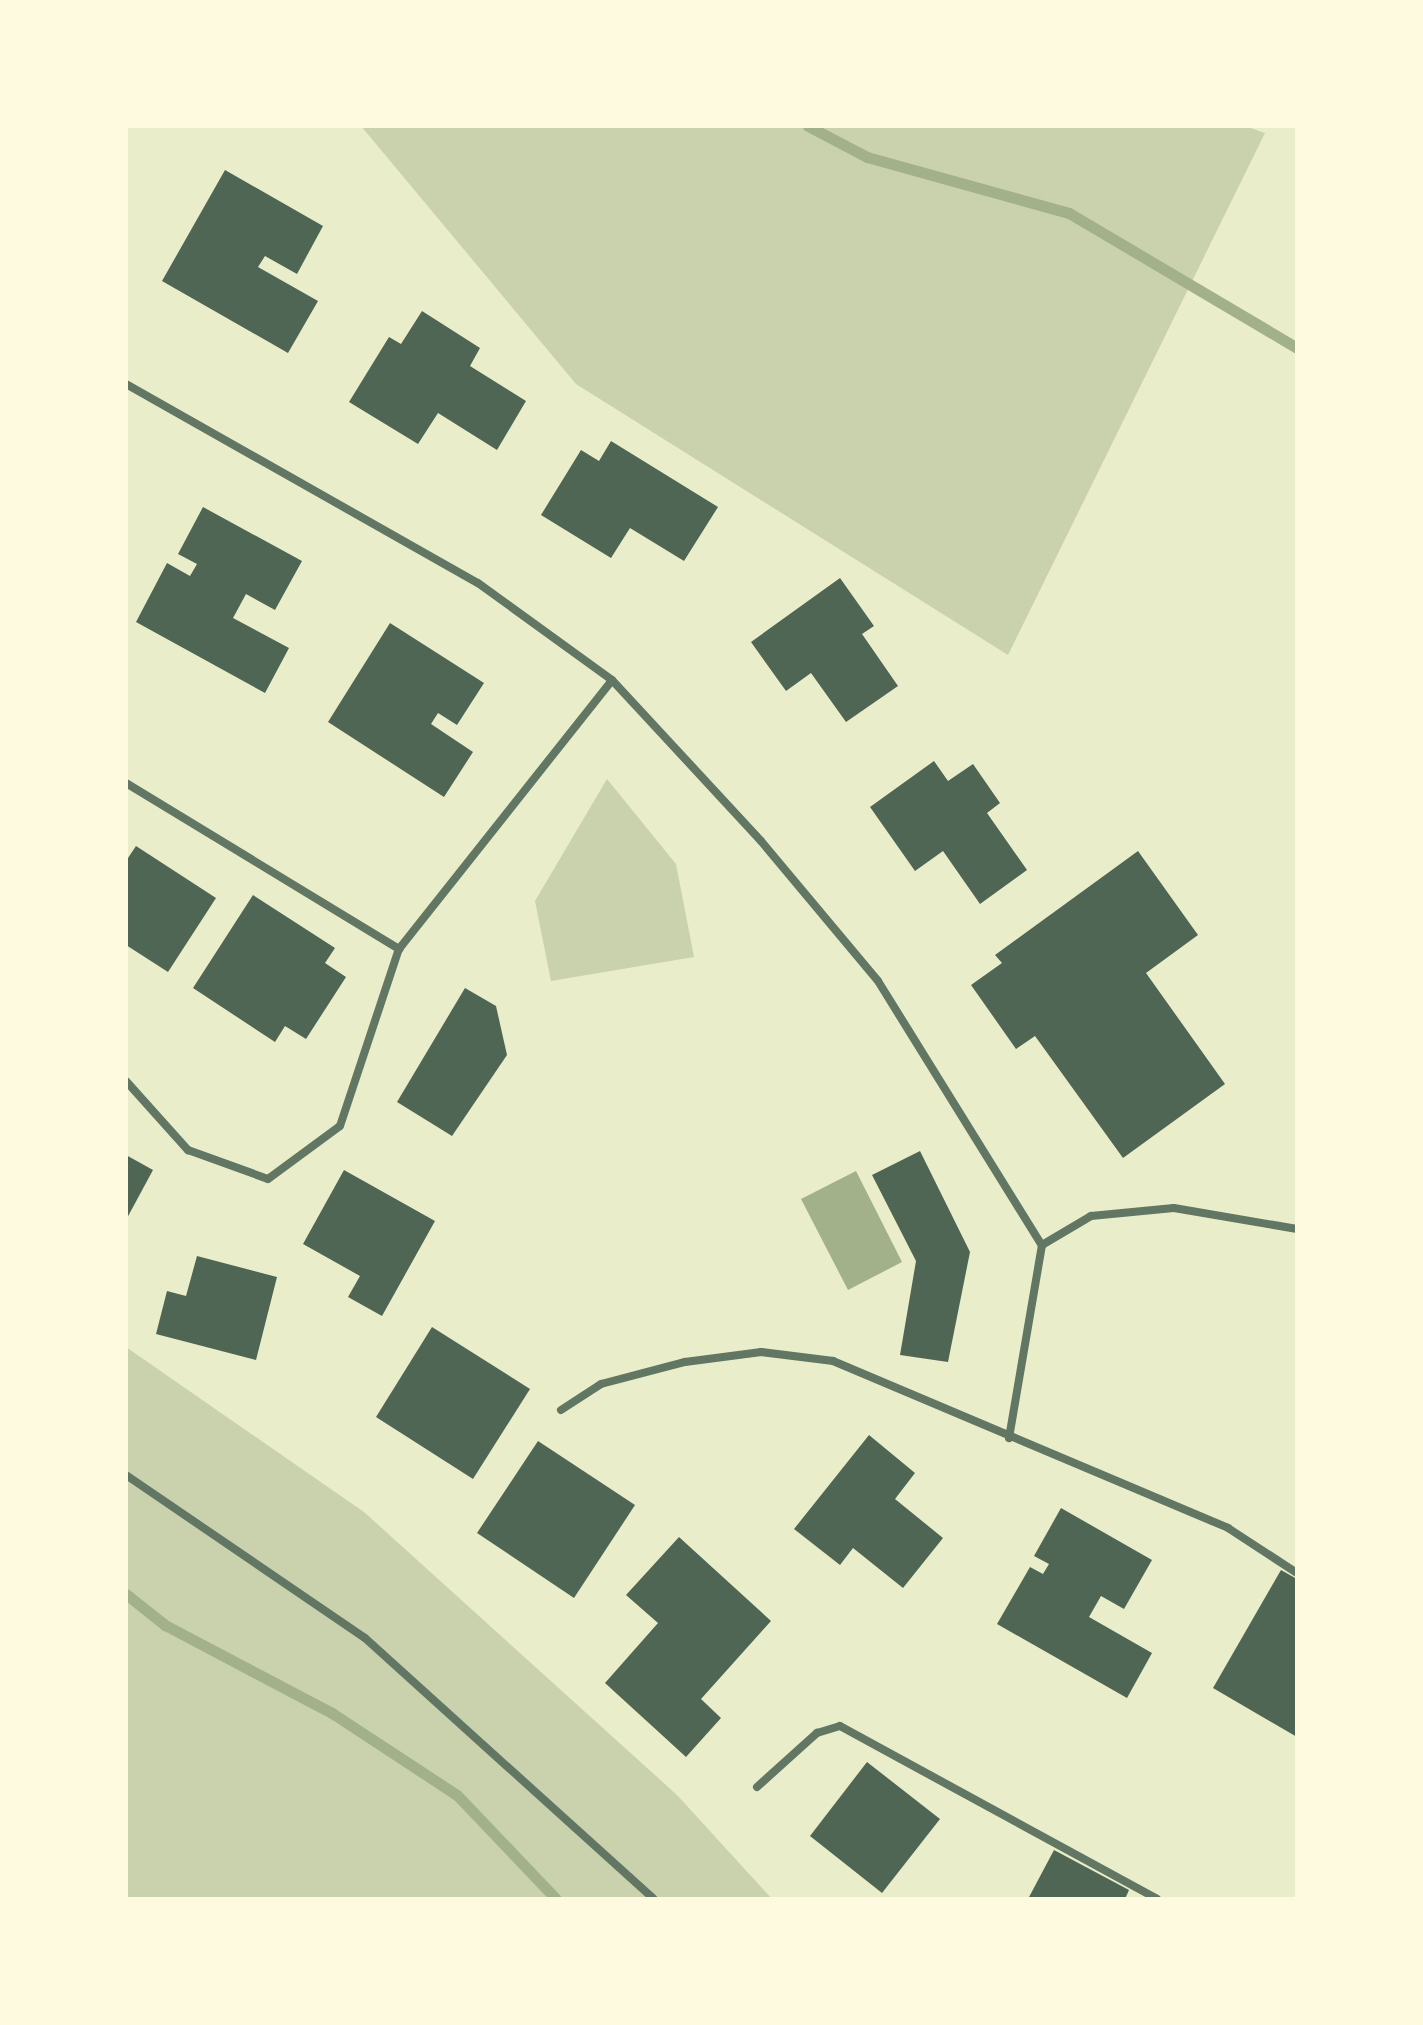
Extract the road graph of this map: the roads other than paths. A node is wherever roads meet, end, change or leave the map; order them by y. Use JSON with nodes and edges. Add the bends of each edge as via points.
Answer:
{"nodes":[{"id":1,"x":126,"y":384,"type":"edge"},
{"id":2,"x":612,"y":680,"type":"junction"},
{"id":3,"x":126,"y":783,"type":"edge"},
{"id":4,"x":399,"y":949,"type":"junction"},
{"id":5,"x":126,"y":1081,"type":"edge"},
{"id":6,"x":1297,"y":1229,"type":"edge"},
{"id":7,"x":1042,"y":1245,"type":"junction"},
{"id":8,"x":561,"y":1410,"type":"dead end"},
{"id":9,"x":1009,"y":1438,"type":"junction"},
{"id":10,"x":126,"y":1475,"type":"edge"},
{"id":11,"x":1297,"y":1573,"type":"edge"},
{"id":12,"x":757,"y":1787,"type":"dead end"},
{"id":13,"x":654,"y":1899,"type":"edge"},
{"id":14,"x":1157,"y":1899,"type":"edge"}],
"edges":[{"from":1,"to":2,"type":"street","via":[[478,583]]},
{"from":2,"to":4,"type":"street"},
{"from":2,"to":7,"type":"street","via":[[878,981]]},
{"from":3,"to":4,"type":"street"},
{"from":4,"to":5,"type":"street","via":[[340,1126],[268,1179],[188,1150]]},
{"from":6,"to":7,"type":"street","via":[[1174,1208],[1091,1216]]},
{"from":7,"to":9,"type":"street"},
{"from":8,"to":9,"type":"street","via":[[601,1384],[761,1352],[833,1361]]},
{"from":9,"to":11,"type":"street","via":[[1228,1528]]},
{"from":10,"to":13,"type":"street","via":[[365,1638]]},
{"from":12,"to":14,"type":"street","via":[[817,1733],[840,1726]]}]}
